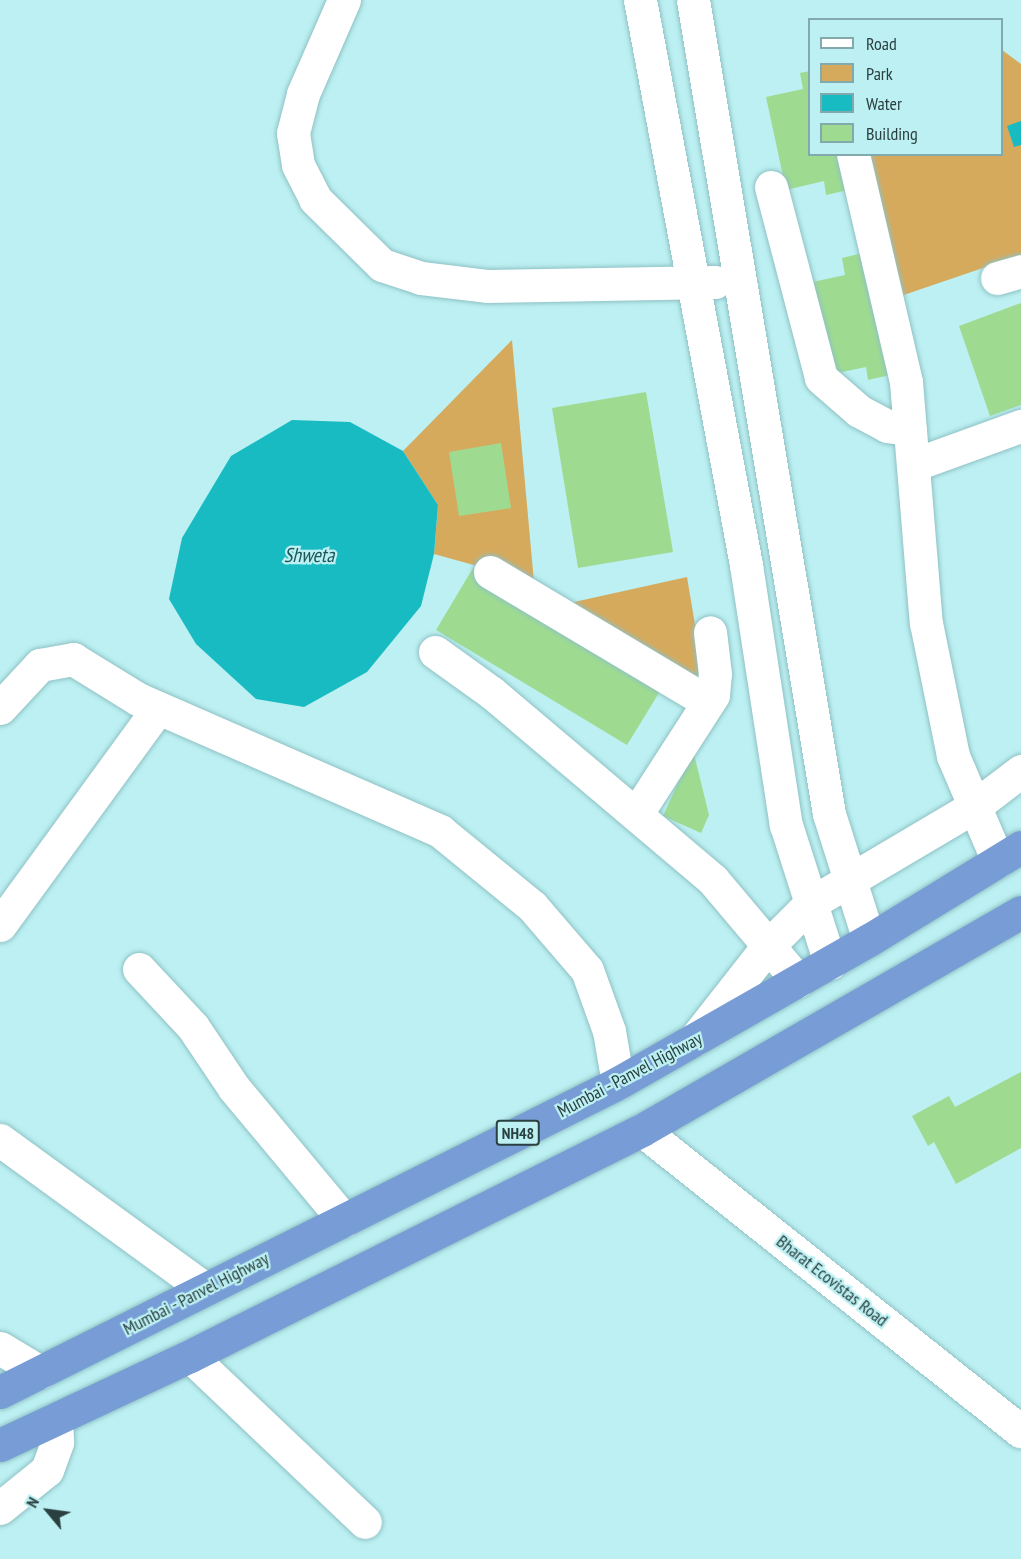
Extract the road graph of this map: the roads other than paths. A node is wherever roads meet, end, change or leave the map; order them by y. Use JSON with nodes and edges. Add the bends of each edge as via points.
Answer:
{"nodes":[{"id":1,"x":344,"y":0,"type":"edge"},
{"id":2,"x":640,"y":0,"type":"edge"},
{"id":3,"x":693,"y":0,"type":"edge"},
{"id":4,"x":853,"y":156,"type":"edge"},
{"id":5,"x":771,"y":188,"type":"dead end"},
{"id":6,"x":740,"y":280,"type":"junction"},
{"id":7,"x":693,"y":284,"type":"junction"},
{"id":8,"x":1021,"y":426,"type":"edge"},
{"id":9,"x":910,"y":429,"type":"junction"},
{"id":10,"x":913,"y":465,"type":"junction"},
{"id":11,"x":490,"y":572,"type":"dead end"},
{"id":12,"x":710,"y":632,"type":"dead end"},
{"id":13,"x":435,"y":652,"type":"dead end"},
{"id":14,"x":708,"y":702,"type":"junction"},
{"id":15,"x":0,"y":708,"type":"edge"},
{"id":16,"x":158,"y":708,"type":"junction"},
{"id":17,"x":1021,"y":771,"type":"edge"},
{"id":18,"x":975,"y":806,"type":"junction"},
{"id":19,"x":637,"y":813,"type":"junction"},
{"id":20,"x":1010,"y":854,"type":"edge"},
{"id":21,"x":850,"y":881,"type":"junction"},
{"id":22,"x":811,"y":903,"type":"junction"},
{"id":23,"x":1021,"y":912,"type":"edge"},
{"id":24,"x":0,"y":925,"type":"edge"},
{"id":25,"x":869,"y":940,"type":"junction"},
{"id":26,"x":768,"y":946,"type":"junction"},
{"id":27,"x":830,"y":963,"type":"junction"},
{"id":28,"x":139,"y":969,"type":"dead end"},
{"id":29,"x":798,"y":981,"type":"junction"},
{"id":30,"x":693,"y":1043,"type":"junction"},
{"id":31,"x":618,"y":1083,"type":"junction"},
{"id":32,"x":642,"y":1130,"type":"junction"},
{"id":33,"x":0,"y":1140,"type":"edge"},
{"id":34,"x":344,"y":1220,"type":"junction"},
{"id":35,"x":205,"y":1289,"type":"junction"},
{"id":36,"x":141,"y":1321,"type":"junction"},
{"id":37,"x":0,"y":1348,"type":"edge"},
{"id":38,"x":177,"y":1362,"type":"junction"},
{"id":39,"x":40,"y":1372,"type":"junction"},
{"id":40,"x":0,"y":1392,"type":"edge"},
{"id":41,"x":56,"y":1419,"type":"junction"},
{"id":42,"x":1021,"y":1431,"type":"edge"},
{"id":43,"x":0,"y":1445,"type":"edge"},
{"id":44,"x":0,"y":1508,"type":"edge"},
{"id":45,"x":365,"y":1522,"type":"dead end"}],
"edges":[{"from":1,"to":7,"type":"street","via":[[303,94],[293,133],[298,165],[315,199],[382,265],[421,278],[487,286]]},
{"from":2,"to":7,"type":"street"},
{"from":3,"to":6,"type":"street"},
{"from":4,"to":9,"type":"street","via":[[906,382]]},
{"from":5,"to":9,"type":"street","via":[[821,378],[859,411],[887,426]]},
{"from":6,"to":7,"type":"street"},
{"from":6,"to":21,"type":"street","via":[[829,814]]},
{"from":7,"to":22,"type":"street","via":[[746,565],[786,825]]},
{"from":8,"to":10,"type":"street"},
{"from":9,"to":10,"type":"street"},
{"from":10,"to":18,"type":"street","via":[[926,623],[953,756]]},
{"from":11,"to":14,"type":"street"},
{"from":12,"to":14,"type":"street","via":[[715,674]]},
{"from":13,"to":19,"type":"street","via":[[492,693]]},
{"from":14,"to":19,"type":"street"},
{"from":15,"to":16,"type":"street","via":[[40,665],[73,659]]},
{"from":16,"to":24,"type":"street"},
{"from":16,"to":31,"type":"street","via":[[440,831],[532,906],[587,970],[609,1031]]},
{"from":17,"to":18,"type":"street"},
{"from":18,"to":20,"type":"street"},
{"from":18,"to":21,"type":"street"},
{"from":19,"to":26,"type":"street","via":[[713,880]]},
{"from":20,"to":25,"type":"highway","name":"Mumbai - Panvel Highway","number":"NH48"},
{"from":21,"to":22,"type":"street"},
{"from":21,"to":25,"type":"street"},
{"from":22,"to":26,"type":"street"},
{"from":22,"to":27,"type":"street"},
{"from":23,"to":32,"type":"highway"},
{"from":25,"to":27,"type":"highway","name":"Mumbai - Panvel Highway","number":"NH48"},
{"from":26,"to":29,"type":"street"},
{"from":26,"to":30,"type":"street"},
{"from":27,"to":29,"type":"highway","name":"Mumbai - Panvel Highway","number":"NH48"},
{"from":28,"to":34,"type":"street","via":[[193,1027],[234,1088]]},
{"from":29,"to":30,"type":"highway","name":"Mumbai - Panvel Highway","number":"NH48"},
{"from":30,"to":31,"type":"highway","name":"Mumbai - Panvel Highway","number":"NH48"},
{"from":31,"to":32,"type":"highway"},
{"from":31,"to":34,"type":"highway","name":"Mumbai - Panvel Highway","number":"NH48"},
{"from":32,"to":38,"type":"highway"},
{"from":32,"to":42,"type":"street","name":"Bharat Ecovistas Road"},
{"from":33,"to":35,"type":"street"},
{"from":34,"to":35,"type":"highway","name":"Mumbai - Panvel Highway","number":"NH48"},
{"from":35,"to":36,"type":"highway","name":"Mumbai - Panvel Highway","number":"NH48"},
{"from":36,"to":38,"type":"highway"},
{"from":36,"to":39,"type":"highway","name":"Mumbai - Panvel Highway","number":"NH48"},
{"from":37,"to":39,"type":"street"},
{"from":38,"to":41,"type":"highway"},
{"from":38,"to":45,"type":"street"},
{"from":39,"to":40,"type":"highway","name":"Mumbai - Panvel Highway","number":"NH48"},
{"from":41,"to":43,"type":"highway"},
{"from":41,"to":44,"type":"street","via":[[57,1442],[47,1470]]}]}
